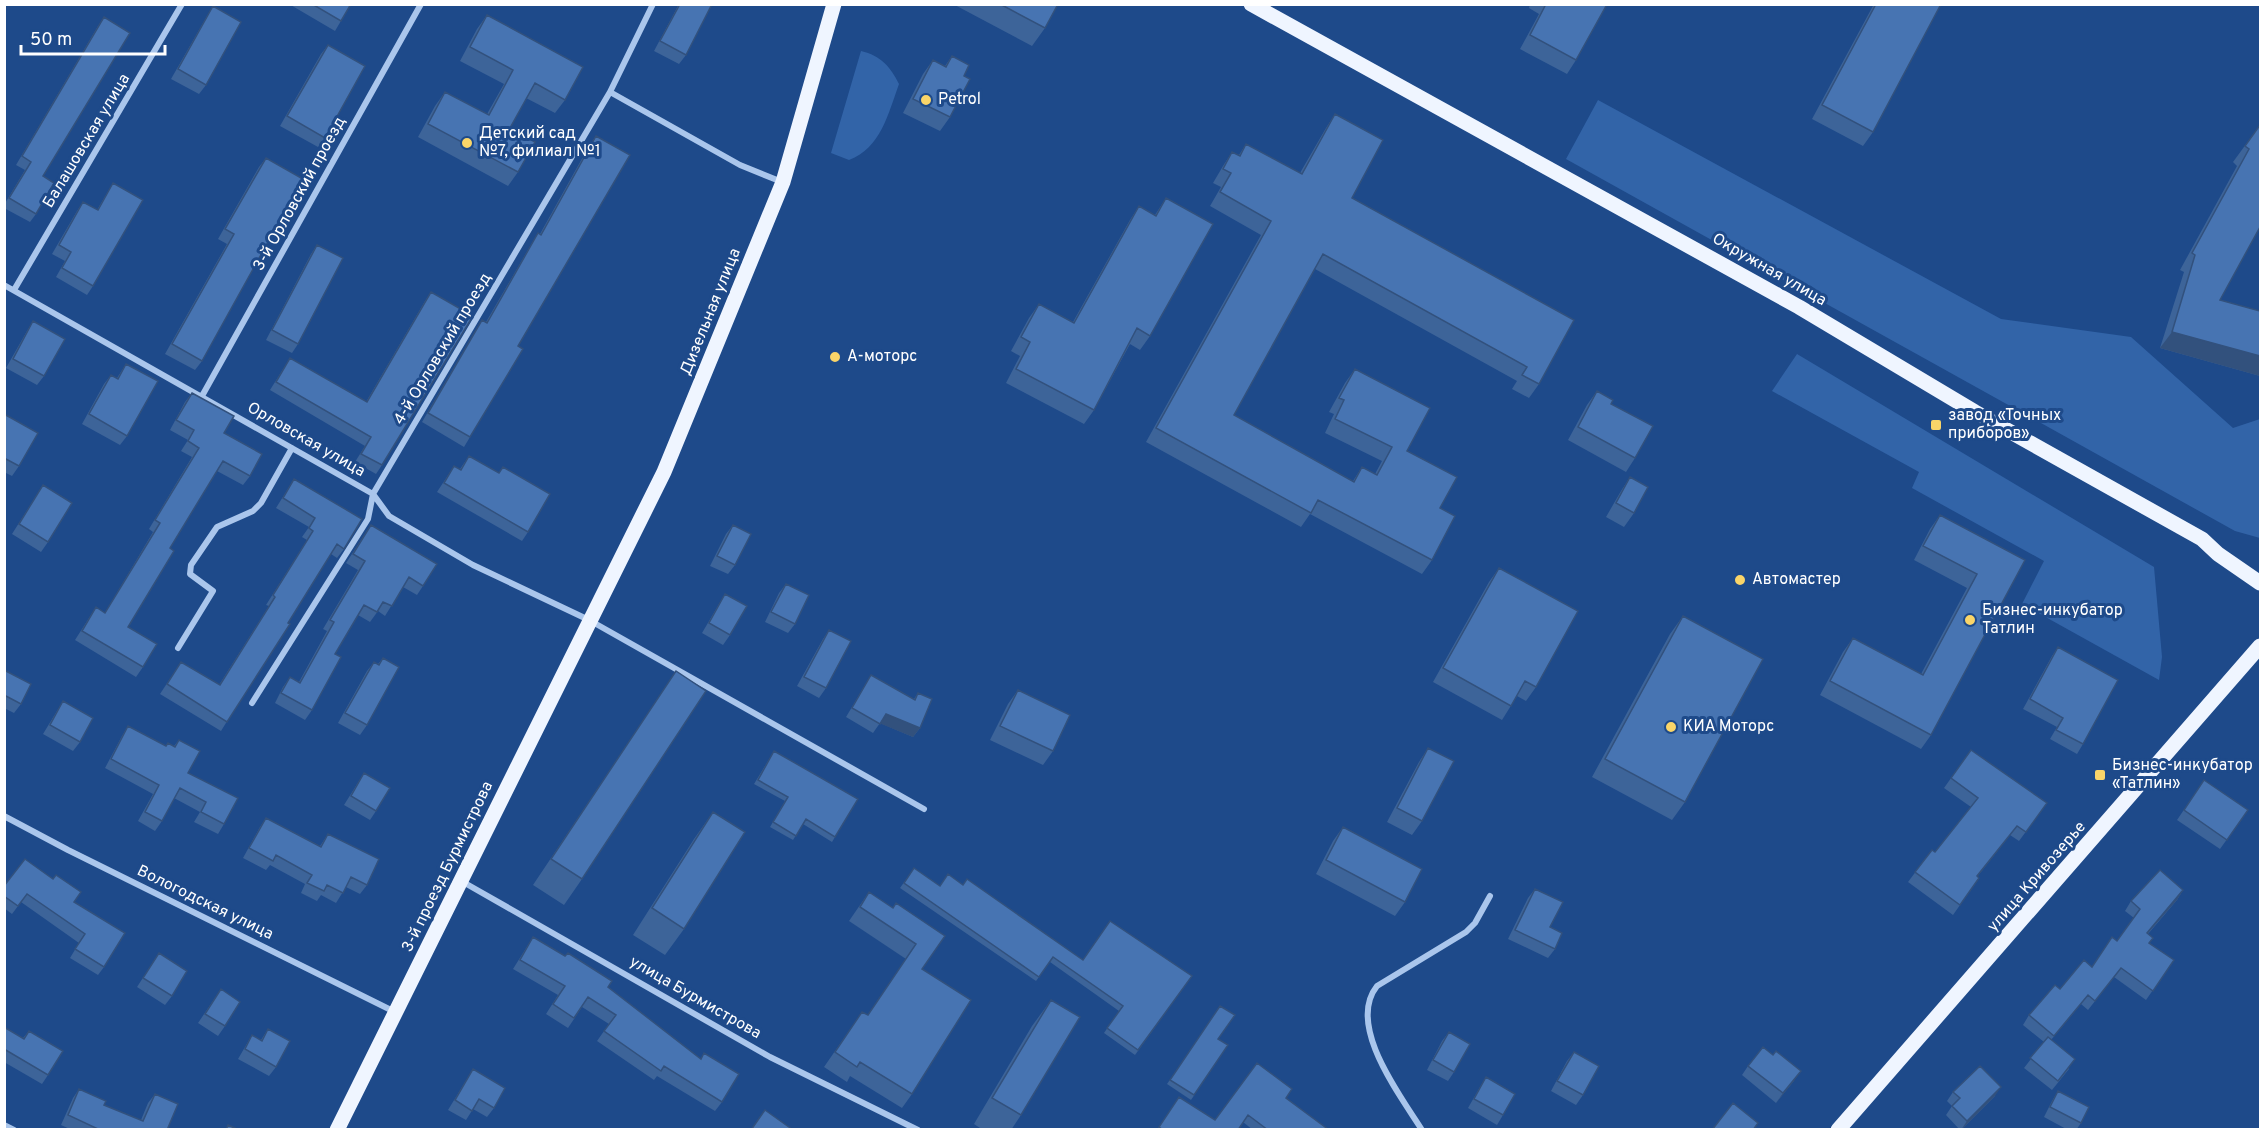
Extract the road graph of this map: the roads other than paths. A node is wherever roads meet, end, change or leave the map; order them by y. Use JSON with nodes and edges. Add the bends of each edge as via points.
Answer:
{"nodes":[{"id":1,"x":182,"y":4,"type":"edge"},
{"id":2,"x":421,"y":4,"type":"edge"},
{"id":3,"x":654,"y":4,"type":"edge"},
{"id":4,"x":834,"y":4,"type":"edge"},
{"id":5,"x":1251,"y":4,"type":"edge"},
{"id":6,"x":610,"y":92,"type":"junction"},
{"id":7,"x":783,"y":182,"type":"junction"},
{"id":8,"x":4,"y":285,"type":"edge"},
{"id":9,"x":14,"y":290,"type":"junction"},
{"id":10,"x":202,"y":396,"type":"junction"},
{"id":11,"x":292,"y":448,"type":"junction"},
{"id":12,"x":373,"y":494,"type":"junction"},
{"id":13,"x":2260,"y":583,"type":"edge"},
{"id":14,"x":589,"y":620,"type":"junction"},
{"id":15,"x":2260,"y":646,"type":"edge"},
{"id":16,"x":178,"y":648,"type":"dead end"},
{"id":17,"x":252,"y":703,"type":"dead end"},
{"id":18,"x":924,"y":809,"type":"dead end"},
{"id":19,"x":4,"y":816,"type":"edge"},
{"id":20,"x":462,"y":882,"type":"junction"},
{"id":21,"x":1490,"y":896,"type":"dead end"},
{"id":22,"x":396,"y":1012,"type":"junction"},
{"id":23,"x":4,"y":1125,"type":"edge"},
{"id":24,"x":14,"y":1130,"type":"edge"},
{"id":25,"x":337,"y":1130,"type":"edge"},
{"id":26,"x":918,"y":1130,"type":"edge"},
{"id":27,"x":1422,"y":1130,"type":"edge"},
{"id":28,"x":1838,"y":1130,"type":"edge"}],
"edges":[{"from":1,"to":9,"type":"street","name":"Балашовская улица"},
{"from":2,"to":10,"type":"street","name":"3-й Орловский проезд"},
{"from":3,"to":6,"type":"street","name":"4-й Орловский проезд"},
{"from":4,"to":7,"type":"main road","name":"Дизельная улица"},
{"from":5,"to":13,"type":"main road","name":"Окружная улица","via":[[1799,307],[1975,412],[2202,539]]},
{"from":6,"to":7,"type":"street","via":[[740,165]]},
{"from":6,"to":12,"type":"street","name":"4-й Орловский проезд"},
{"from":7,"to":14,"type":"main road","name":"Дизельная улица","via":[[664,472]]},
{"from":8,"to":9,"type":"street","name":"Орловская улица"},
{"from":9,"to":10,"type":"street","name":"Орловская улица"},
{"from":10,"to":11,"type":"street","name":"Орловская улица"},
{"from":11,"to":12,"type":"street","name":"Орловская улица"},
{"from":11,"to":16,"type":"street","via":[[261,503],[253,511],[218,527],[191,565],[193,578],[213,591]]},
{"from":12,"to":14,"type":"street","name":"Орловская улица","via":[[389,516],[473,564]]},
{"from":12,"to":17,"type":"street","name":"4-й Орловский проезд","via":[[368,519]]},
{"from":14,"to":18,"type":"street"},
{"from":14,"to":20,"type":"main road","name":"3-й проезд Бурмистрова"},
{"from":15,"to":28,"type":"main road","name":"улица Кривозерье"},
{"from":19,"to":22,"type":"street","name":"Вологодская улица"},
{"from":20,"to":22,"type":"main road","name":"3-й проезд Бурмистрова"},
{"from":20,"to":26,"type":"street","name":"улица Бурмистрова","via":[[770,1057]]},
{"from":21,"to":27,"type":"street","via":[[1466,932],[1377,986],[1370,995],[1368,1018],[1381,1063]]},
{"from":22,"to":25,"type":"main road","name":"3-й проезд Бурмистрова"},
{"from":23,"to":24,"type":"street"}]}
